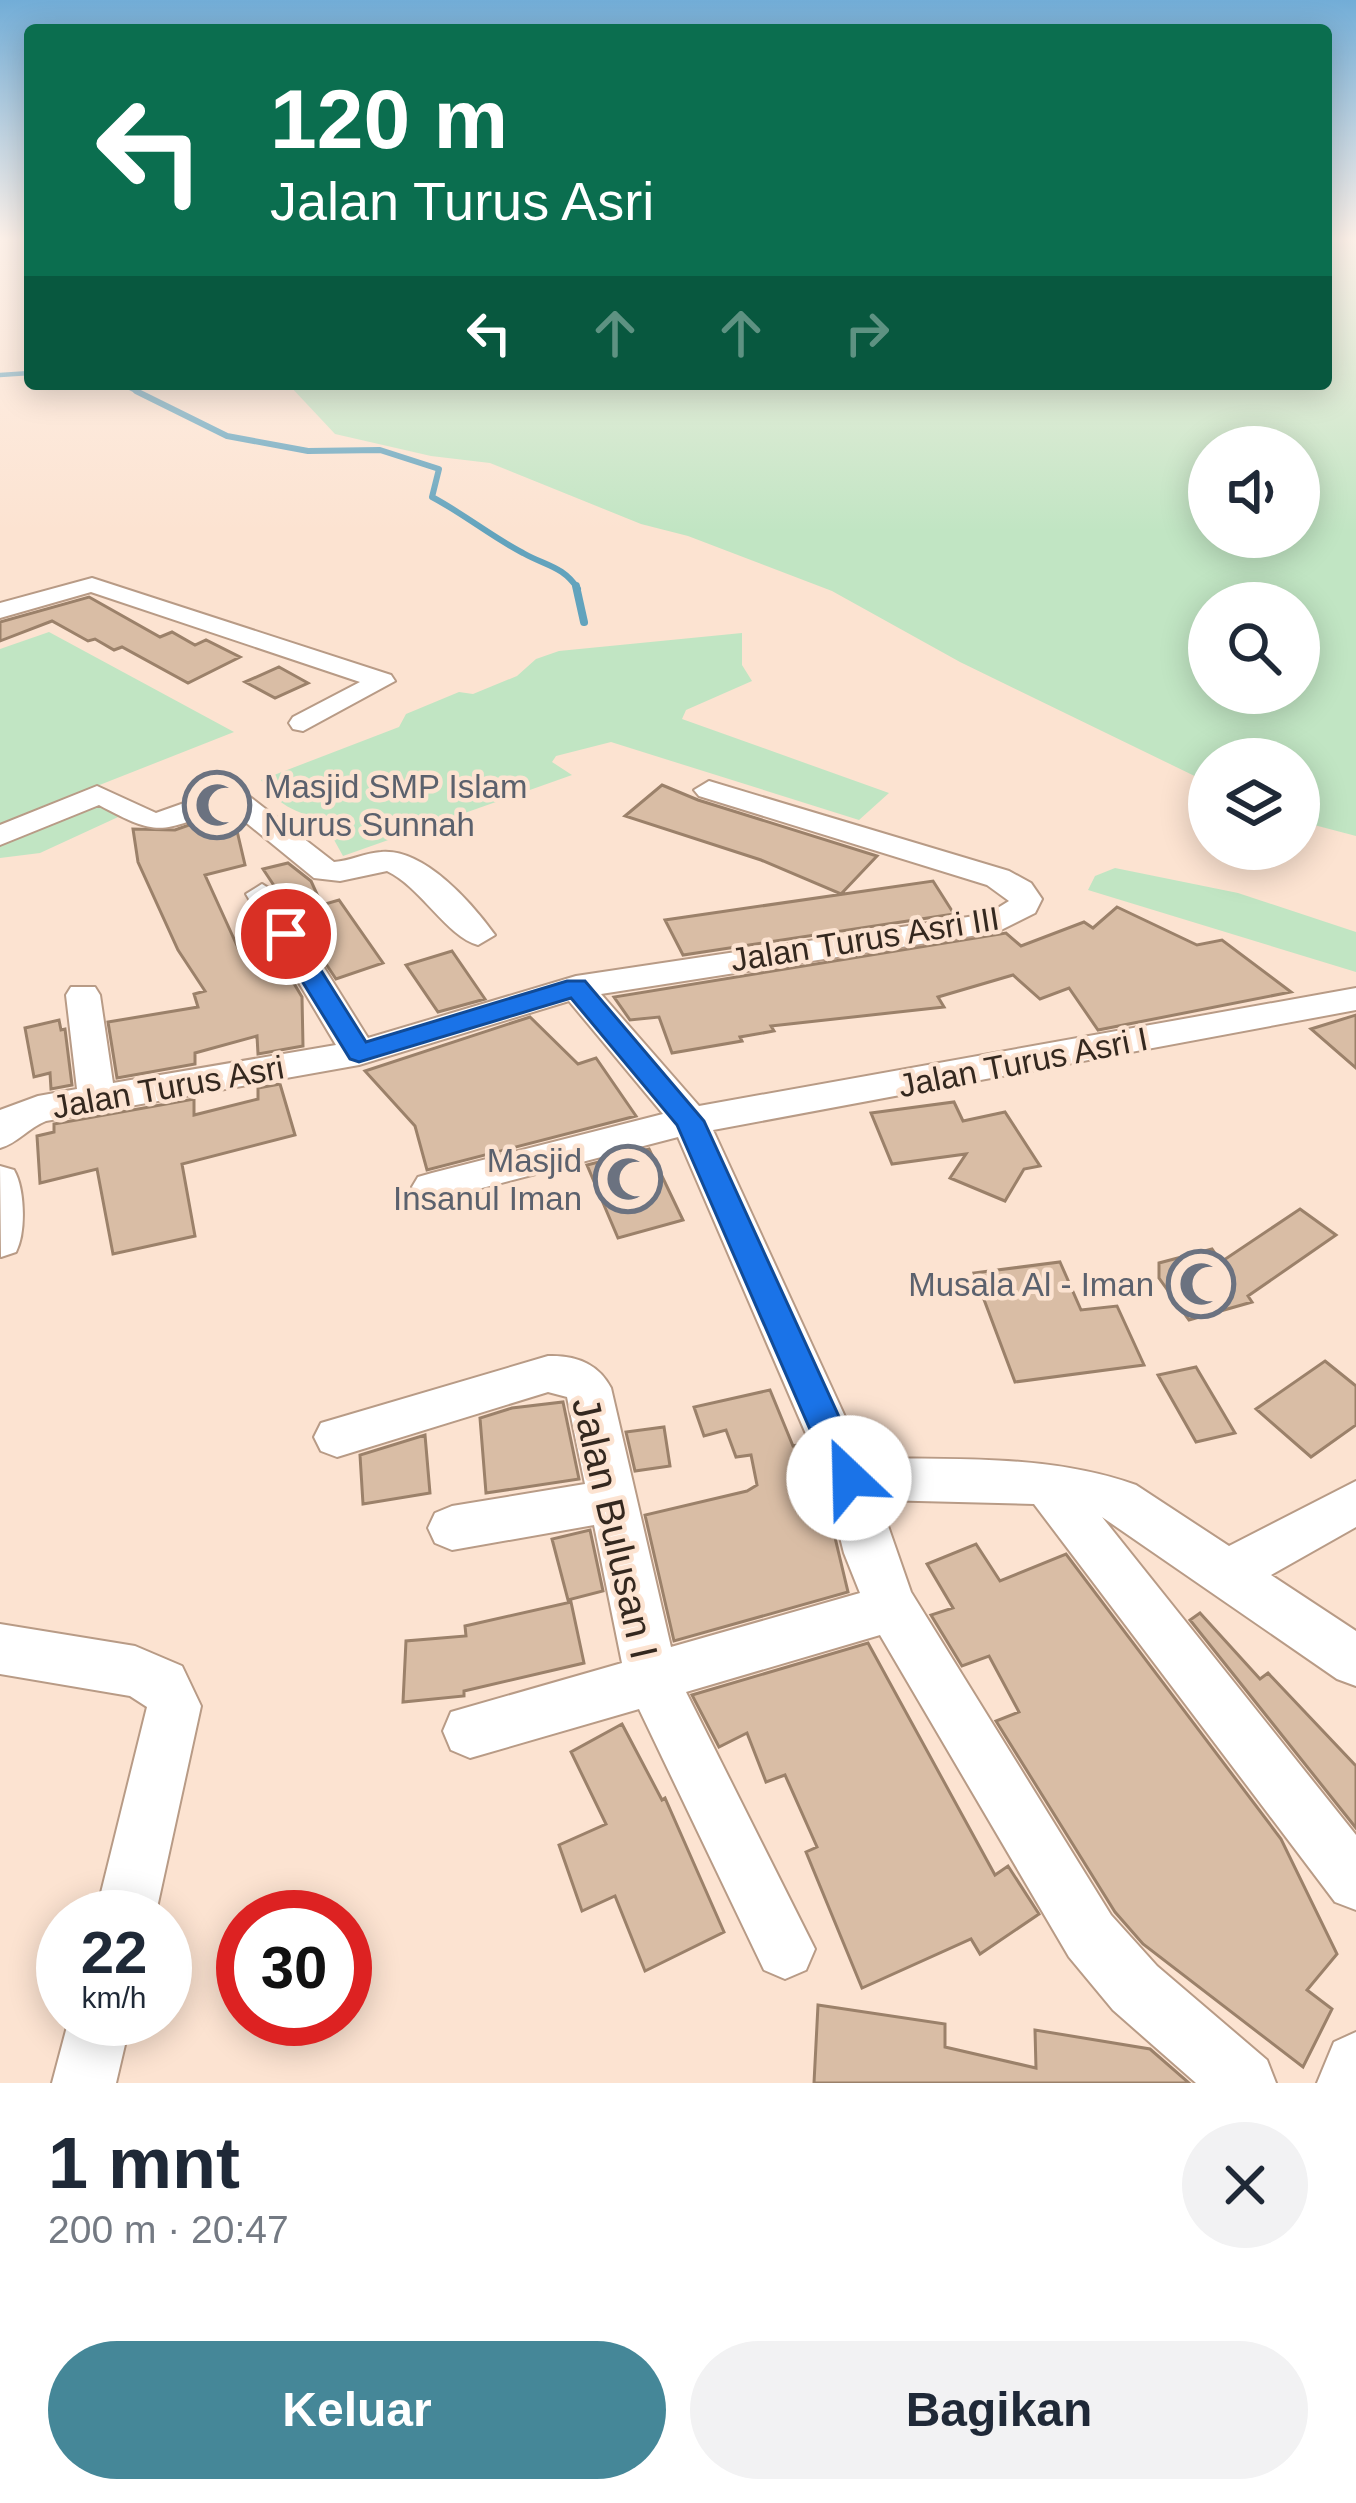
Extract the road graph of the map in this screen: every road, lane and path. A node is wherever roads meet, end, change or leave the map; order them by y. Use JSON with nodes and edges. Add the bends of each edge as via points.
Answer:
{"nodes":[{"id":1,"x":0,"y":611,"type":"edge"},
{"id":2,"x":303,"y":723,"type":"dead end"},
{"id":3,"x":710,"y":790,"type":"dead end"},
{"id":4,"x":0,"y":836,"type":"edge"},
{"id":5,"x":262,"y":894,"type":"dead end"},
{"id":6,"x":478,"y":934,"type":"dead end"},
{"id":7,"x":576,"y":987,"type":"junction"},
{"id":8,"x":82,"y":994,"type":"dead end"},
{"id":9,"x":1356,"y":999,"type":"edge"},
{"id":10,"x":359,"y":1053,"type":"junction"},
{"id":11,"x":97,"y":1100,"type":"junction"},
{"id":12,"x":690,"y":1121,"type":"junction"},
{"id":13,"x":0,"y":1135,"type":"edge"},
{"id":14,"x":0,"y":1180,"type":"edge"},
{"id":15,"x":431,"y":1186,"type":"dead end"},
{"id":16,"x":1,"y":1241,"type":"edge"},
{"id":17,"x":337,"y":1437,"type":"dead end"},
{"id":18,"x":849,"y":1478,"type":"junction"},
{"id":19,"x":1047,"y":1484,"type":"junction"},
{"id":20,"x":610,"y":1501,"type":"junction"},
{"id":21,"x":1356,"y":1502,"type":"edge"},
{"id":22,"x":452,"y":1528,"type":"dead end"},
{"id":23,"x":1228,"y":1572,"type":"junction"},
{"id":24,"x":892,"y":1608,"type":"junction"},
{"id":25,"x":0,"y":1649,"type":"edge"},
{"id":26,"x":1356,"y":1660,"type":"edge"},
{"id":27,"x":652,"y":1680,"type":"junction"},
{"id":28,"x":470,"y":1730,"type":"dead end"},
{"id":29,"x":1356,"y":1881,"type":"edge"},
{"id":30,"x":131,"y":1890,"type":"edge"},
{"id":31,"x":785,"y":1948,"type":"dead end"},
{"id":32,"x":93,"y":2046,"type":"edge"},
{"id":33,"x":1356,"y":2064,"type":"edge"},
{"id":34,"x":84,"y":2083,"type":"edge"},
{"id":35,"x":1244,"y":2083,"type":"edge"},
{"id":36,"x":1348,"y":2083,"type":"edge"}],
"edges":[{"from":1,"to":2,"type":"street","via":[[92,585],[382,681]]},
{"from":3,"to":7,"type":"street","name":"Jalan Turus Asri III","via":[[998,878],[1020,890],[1024,906],[997,922]]},
{"from":4,"to":6,"type":"street","via":[[97,795],[146,822],[231,796],[325,871],[405,863]]},
{"from":5,"to":10,"type":"street"},
{"from":7,"to":10,"type":"street","name":"Jalan Turus Asri"},
{"from":7,"to":12,"type":"street"},
{"from":8,"to":11,"type":"street"},
{"from":9,"to":12,"type":"street","name":"Jalan Turus Asri I"},
{"from":10,"to":11,"type":"street","name":"Jalan Turus Asri"},
{"from":11,"to":13,"type":"street","name":"Jalan Turus Asri","via":[[38,1109]]},
{"from":12,"to":15,"type":"street","name":"Jalan Turus Asri I"},
{"from":12,"to":18,"type":"street"},
{"from":14,"to":16,"type":"street"},
{"from":17,"to":20,"type":"street","name":"Jalan Bulusan I","via":[[568,1372],[588,1388]]},
{"from":18,"to":19,"type":"street"},
{"from":18,"to":24,"type":"street"},
{"from":19,"to":23,"type":"street","via":[[1119,1500]]},
{"from":19,"to":29,"type":"street"},
{"from":20,"to":22,"type":"street"},
{"from":20,"to":27,"type":"street","name":"Jalan Bulusan I"},
{"from":21,"to":23,"type":"street"},
{"from":23,"to":26,"type":"street"},
{"from":24,"to":27,"type":"street","name":"Jalan Bulusan I"},
{"from":24,"to":35,"type":"street","via":[[1090,1936],[1135,1988]]},
{"from":25,"to":30,"type":"street","via":[[135,1671],[163,1684],[174,1706]]},
{"from":27,"to":28,"type":"street"},
{"from":27,"to":31,"type":"street"},
{"from":32,"to":34,"type":"street"},
{"from":33,"to":36,"type":"street"}]}
